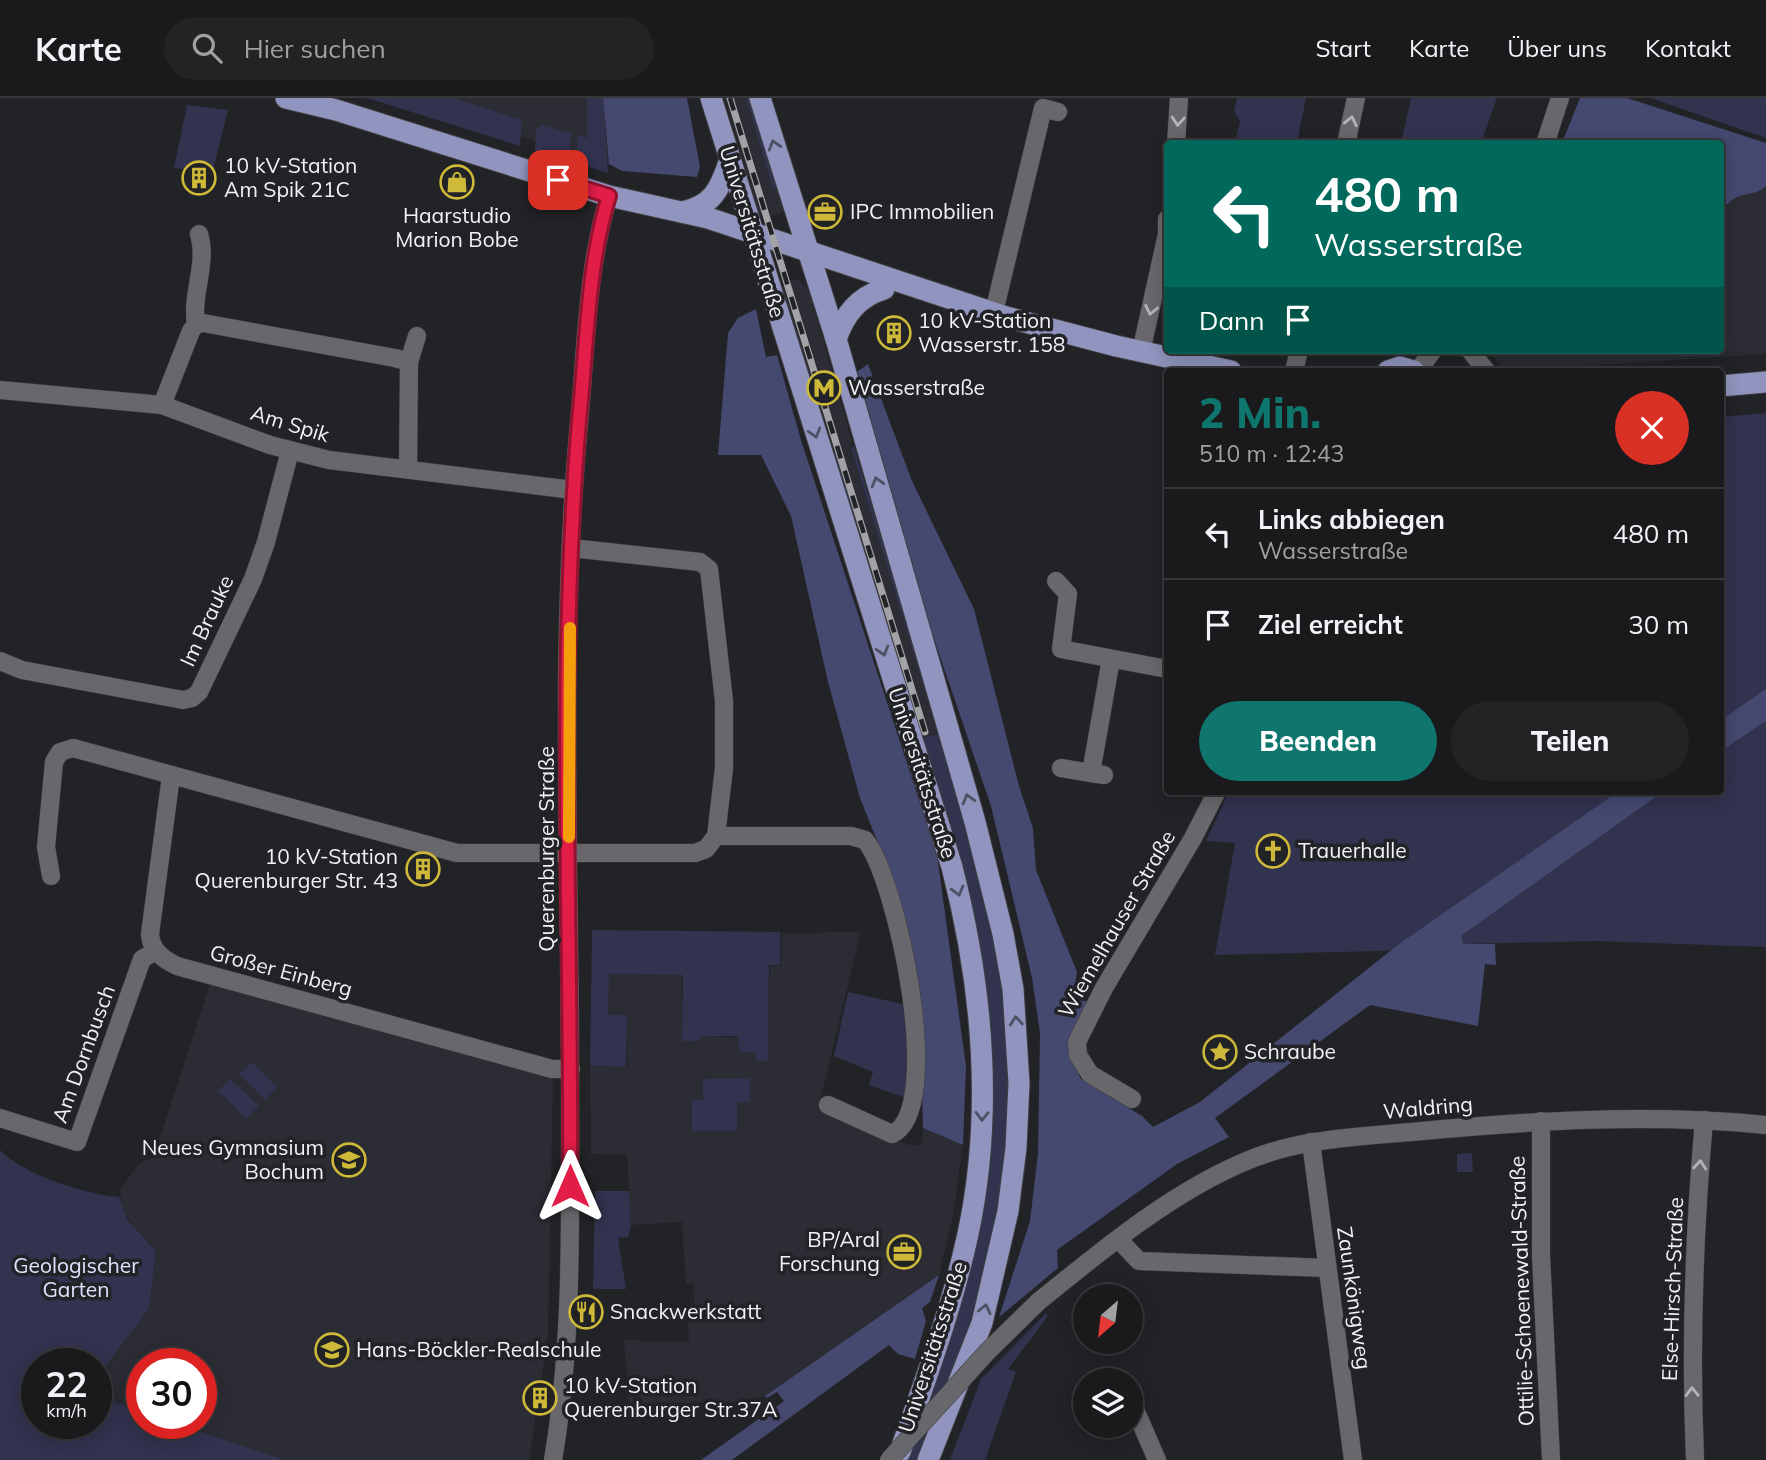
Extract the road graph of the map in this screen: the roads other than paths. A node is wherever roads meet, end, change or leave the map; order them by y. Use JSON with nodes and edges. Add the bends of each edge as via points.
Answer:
{"nodes":[{"id":1,"x":286,"y":98,"type":"edge"},
{"id":2,"x":711,"y":98,"type":"edge"},
{"id":3,"x":760,"y":98,"type":"edge"},
{"id":4,"x":1179,"y":98,"type":"edge"},
{"id":5,"x":1356,"y":98,"type":"edge"},
{"id":6,"x":1560,"y":98,"type":"edge"},
{"id":7,"x":1058,"y":112,"type":"dead end"},
{"id":8,"x":1176,"y":140,"type":"edge"},
{"id":9,"x":1347,"y":140,"type":"edge"},
{"id":10,"x":1546,"y":140,"type":"edge"},
{"id":11,"x":729,"y":162,"type":"junction"},
{"id":12,"x":609,"y":196,"type":"junction"},
{"id":13,"x":683,"y":212,"type":"junction"},
{"id":14,"x":199,"y":234,"type":"dead end"},
{"id":15,"x":754,"y":241,"type":"junction"},
{"id":16,"x":1164,"y":248,"type":"edge"},
{"id":17,"x":811,"y":260,"type":"junction"},
{"id":18,"x":884,"y":289,"type":"junction"},
{"id":19,"x":971,"y":305,"type":"junction"},
{"id":20,"x":994,"y":313,"type":"junction"},
{"id":21,"x":196,"y":324,"type":"junction"},
{"id":22,"x":417,"y":336,"type":"dead end"},
{"id":23,"x":836,"y":339,"type":"junction"},
{"id":24,"x":1141,"y":352,"type":"junction"},
{"id":25,"x":1430,"y":354,"type":"edge"},
{"id":26,"x":1473,"y":354,"type":"edge"},
{"id":27,"x":409,"y":362,"type":"junction"},
{"id":28,"x":1217,"y":368,"type":"edge"},
{"id":29,"x":1418,"y":368,"type":"edge"},
{"id":30,"x":1484,"y":368,"type":"edge"},
{"id":31,"x":1766,"y":382,"type":"edge"},
{"id":32,"x":1724,"y":386,"type":"edge"},
{"id":33,"x":0,"y":390,"type":"edge"},
{"id":34,"x":162,"y":405,"type":"junction"},
{"id":35,"x":290,"y":452,"type":"junction"},
{"id":36,"x":408,"y":469,"type":"junction"},
{"id":37,"x":573,"y":490,"type":"junction"},
{"id":38,"x":571,"y":548,"type":"junction"},
{"id":39,"x":1056,"y":581,"type":"dead end"},
{"id":40,"x":1111,"y":659,"type":"junction"},
{"id":41,"x":0,"y":662,"type":"edge"},
{"id":42,"x":1164,"y":669,"type":"edge"},
{"id":43,"x":1061,"y":768,"type":"dead end"},
{"id":44,"x":170,"y":776,"type":"junction"},
{"id":45,"x":1215,"y":795,"type":"edge"},
{"id":46,"x":716,"y":836,"type":"junction"},
{"id":47,"x":569,"y":852,"type":"junction"},
{"id":48,"x":51,"y":876,"type":"dead end"},
{"id":49,"x":156,"y":951,"type":"junction"},
{"id":50,"x":571,"y":1069,"type":"junction"},
{"id":51,"x":1132,"y":1099,"type":"dead end"},
{"id":52,"x":828,"y":1105,"type":"dead end"},
{"id":53,"x":0,"y":1118,"type":"edge"},
{"id":54,"x":1704,"y":1120,"type":"junction"},
{"id":55,"x":1541,"y":1121,"type":"junction"},
{"id":56,"x":1766,"y":1125,"type":"edge"},
{"id":57,"x":1311,"y":1142,"type":"junction"},
{"id":58,"x":1119,"y":1240,"type":"junction"},
{"id":59,"x":1327,"y":1268,"type":"junction"},
{"id":60,"x":1143,"y":1428,"type":"edge"},
{"id":61,"x":553,"y":1460,"type":"edge"},
{"id":62,"x":889,"y":1460,"type":"edge"},
{"id":63,"x":897,"y":1460,"type":"edge"},
{"id":64,"x":928,"y":1460,"type":"edge"},
{"id":65,"x":1157,"y":1460,"type":"edge"},
{"id":66,"x":1353,"y":1460,"type":"edge"},
{"id":67,"x":1551,"y":1460,"type":"edge"},
{"id":68,"x":1695,"y":1460,"type":"edge"}],
"edges":[{"from":1,"to":12,"type":"main road"},
{"from":2,"to":11,"type":"main road","name":"Universitätsstraße"},
{"from":17,"to":3,"type":"main road","name":"Universitätsstraße","one_way":true},
{"from":4,"to":8,"type":"street","one_way":true},
{"from":9,"to":5,"type":"street","one_way":true},
{"from":6,"to":10,"type":"street"},
{"from":7,"to":20,"type":"street","via":[[1043,108]]},
{"from":11,"to":13,"type":"main road","via":[[713,198]]},
{"from":11,"to":15,"type":"main road","name":"Universitätsstraße"},
{"from":12,"to":13,"type":"main road"},
{"from":12,"to":15,"type":"main road","via":[[636,210]]},
{"from":12,"to":37,"type":"street","name":"Querenburger Straße","via":[[598,239]]},
{"from":13,"to":15,"type":"main road"},
{"from":14,"to":21,"type":"street","via":[[203,247]]},
{"from":15,"to":17,"type":"main road"},
{"from":15,"to":63,"type":"main road","name":"Universitätsstraße","one_way":true,"via":[[952,867],[969,938],[980,1018],[981,1139],[968,1235]]},
{"from":16,"to":24,"type":"street","one_way":true},
{"from":17,"to":18,"type":"main road"},
{"from":17,"to":19,"type":"main road"},
{"from":17,"to":23,"type":"main road","name":"Universitätsstraße"},
{"from":18,"to":19,"type":"main road","via":[[947,307]]},
{"from":18,"to":23,"type":"main road","via":[[864,297],[850,310]]},
{"from":19,"to":20,"type":"main road"},
{"from":20,"to":24,"type":"main road"},
{"from":21,"to":27,"type":"street"},
{"from":21,"to":34,"type":"street"},
{"from":22,"to":27,"type":"street"},
{"from":64,"to":23,"type":"main road","name":"Universitätsstraße","one_way":true,"via":[[982,1324],[1008,1212],[1017,1135],[1017,1037],[1013,989],[990,879]]},
{"from":24,"to":28,"type":"main road"},
{"from":25,"to":29,"type":"street"},
{"from":26,"to":30,"type":"street"},
{"from":27,"to":36,"type":"street"},
{"from":31,"to":32,"type":"main road"},
{"from":33,"to":34,"type":"street","name":"Am Spik"},
{"from":34,"to":35,"type":"street","name":"Am Spik"},
{"from":35,"to":36,"type":"street","name":"Am Spik"},
{"from":35,"to":41,"type":"street","name":"Im Brauke","via":[[253,579],[192,698],[22,670]]},
{"from":36,"to":37,"type":"street","name":"Am Spik"},
{"from":37,"to":38,"type":"street","name":"Querenburger Straße"},
{"from":38,"to":46,"type":"street","via":[[700,562],[709,569],[725,730]]},
{"from":38,"to":47,"type":"street","name":"Querenburger Straße"},
{"from":39,"to":40,"type":"street","via":[[1069,594],[1061,649]]},
{"from":40,"to":42,"type":"street"},
{"from":40,"to":43,"type":"street","via":[[1098,774]]},
{"from":44,"to":47,"type":"street","via":[[457,853]]},
{"from":44,"to":48,"type":"street","via":[[72,748],[60,752],[54,762],[46,847]]},
{"from":44,"to":49,"type":"street","via":[[150,934]]},
{"from":45,"to":51,"type":"street","name":"Wiemelhauser Straße","via":[[1077,1042],[1077,1055],[1090,1074]]},
{"from":46,"to":47,"type":"street","via":[[706,849],[695,853]]},
{"from":46,"to":52,"type":"street","via":[[851,836],[864,840],[877,859],[908,969],[916,1091],[910,1115],[902,1129],[892,1134]]},
{"from":47,"to":50,"type":"street","name":"Querenburger Straße"},
{"from":49,"to":50,"type":"street","name":"Großer Einberg","via":[[177,966],[552,1069]]},
{"from":49,"to":53,"type":"street","name":"Am Dornbusch","via":[[142,959],[77,1142]]},
{"from":50,"to":61,"type":"street","name":"Querenburger Straße","via":[[571,1258]]},
{"from":54,"to":55,"type":"street","name":"Waldring"},
{"from":54,"to":56,"type":"street","name":"Waldring"},
{"from":68,"to":54,"type":"street","name":"Else-Hirsch-Straße","one_way":true,"via":[[1692,1309]]},
{"from":55,"to":57,"type":"street","name":"Waldring"},
{"from":55,"to":67,"type":"street","name":"Ottilie-Schoenewald-Straße","via":[[1542,1307]]},
{"from":57,"to":58,"type":"street","name":"Waldring","via":[[1268,1153],[1210,1178]]},
{"from":57,"to":59,"type":"street","name":"Zaunkönigweg"},
{"from":58,"to":59,"type":"street","via":[[1139,1261]]},
{"from":58,"to":62,"type":"street","name":"Waldring","bridge":true,"via":[[1038,1302]]},
{"from":59,"to":66,"type":"street","name":"Zaunkönigweg"},
{"from":60,"to":65,"type":"street"}]}
